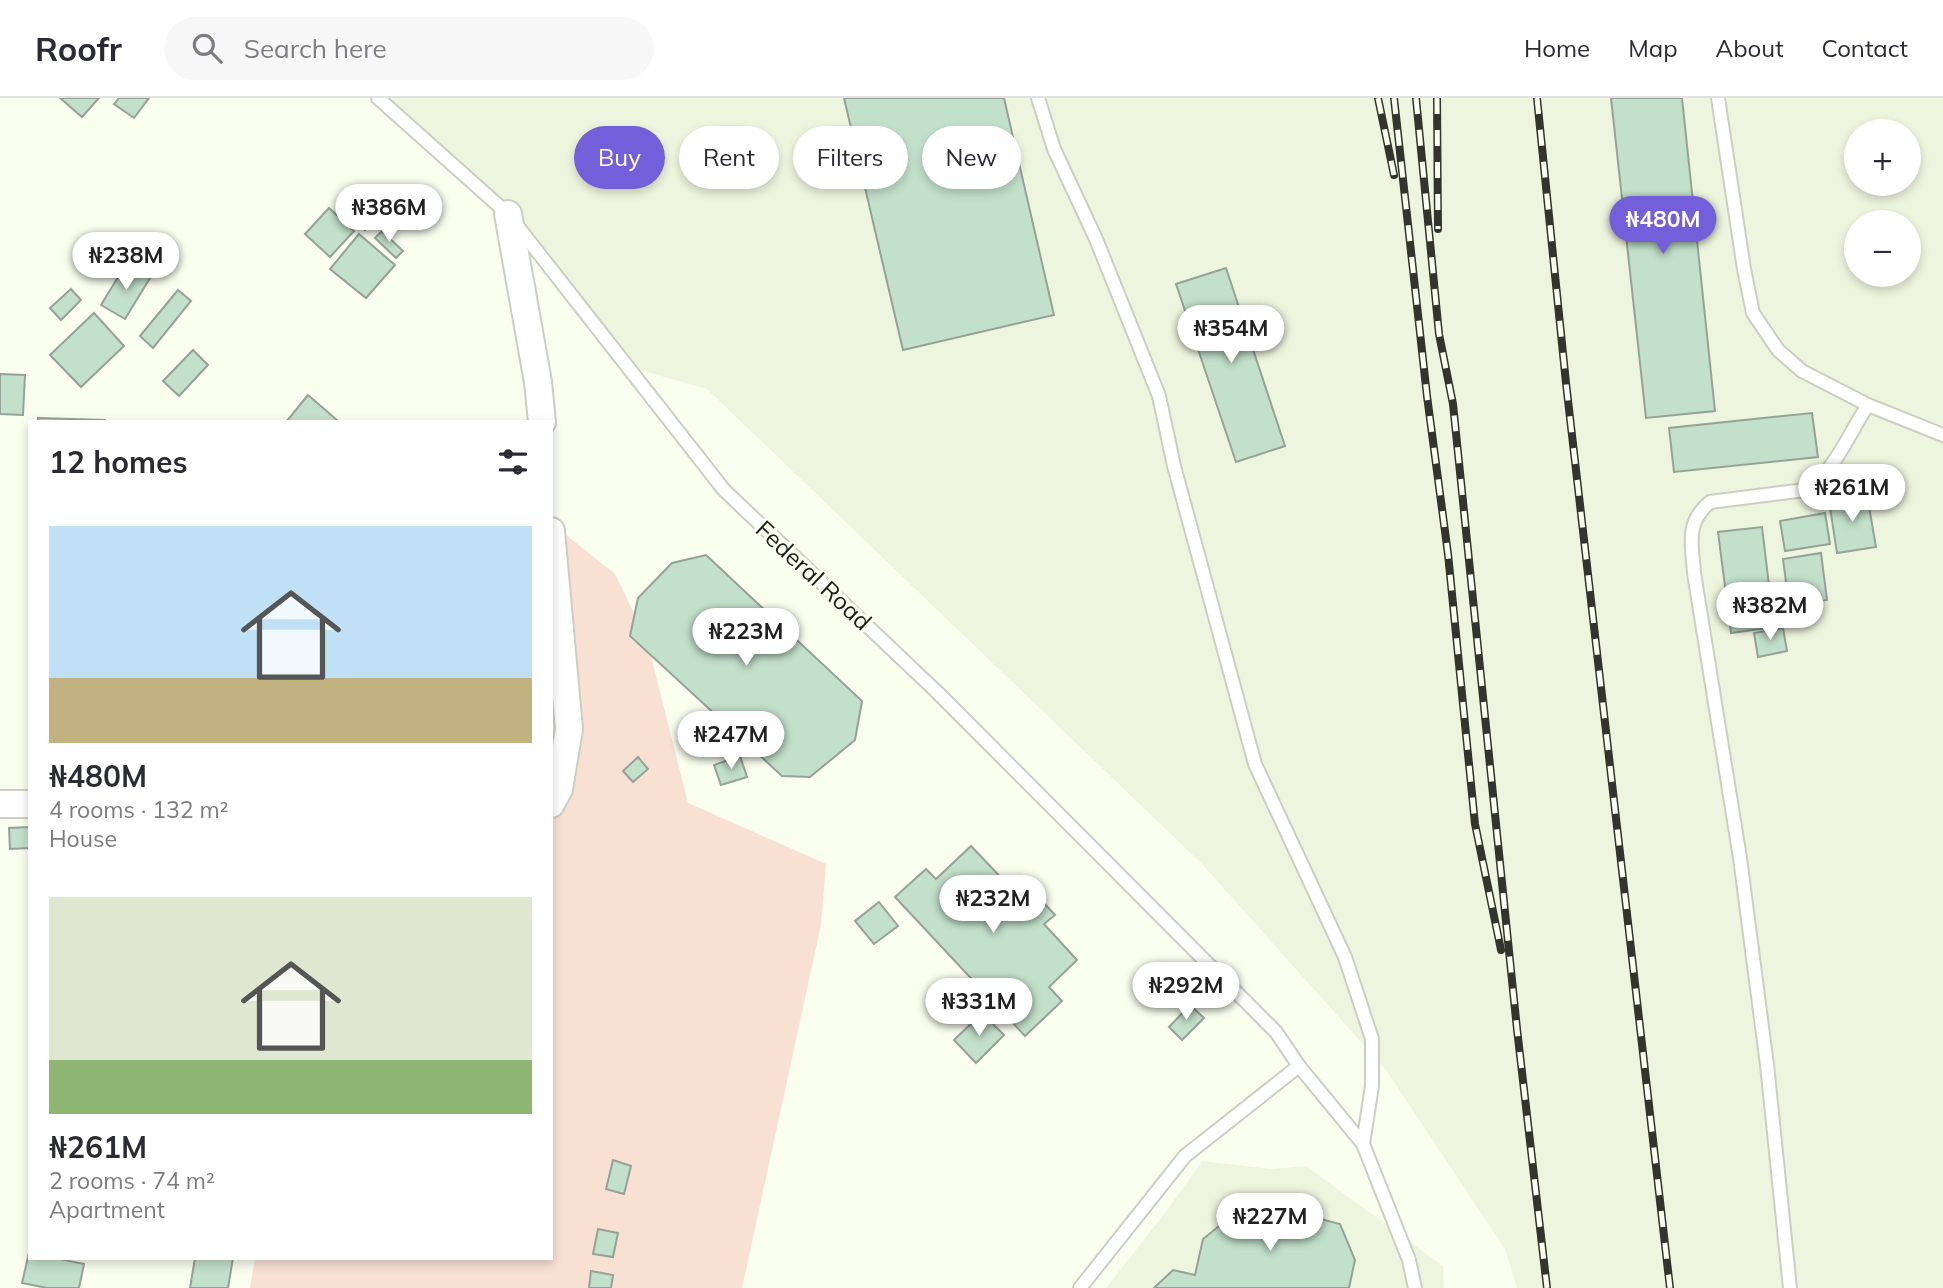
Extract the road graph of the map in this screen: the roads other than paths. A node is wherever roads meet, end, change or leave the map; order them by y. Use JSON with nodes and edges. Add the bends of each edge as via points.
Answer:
{"nodes":[{"id":1,"x":378,"y":98,"type":"edge"},
{"id":2,"x":1038,"y":98,"type":"edge"},
{"id":3,"x":1718,"y":98,"type":"edge"},
{"id":4,"x":508,"y":214,"type":"junction"},
{"id":5,"x":1868,"y":405,"type":"junction"},
{"id":6,"x":542,"y":420,"type":"edge"},
{"id":7,"x":1943,"y":435,"type":"edge"},
{"id":8,"x":553,"y":553,"type":"edge"},
{"id":9,"x":553,"y":800,"type":"edge"},
{"id":10,"x":0,"y":804,"type":"edge"},
{"id":11,"x":28,"y":804,"type":"edge"},
{"id":12,"x":1298,"y":1066,"type":"junction"},
{"id":13,"x":1363,"y":1144,"type":"junction"},
{"id":14,"x":1080,"y":1288,"type":"edge"},
{"id":15,"x":1416,"y":1288,"type":"edge"},
{"id":16,"x":1790,"y":1288,"type":"edge"}],
"edges":[{"from":1,"to":4,"type":"lane","name":"Federal Road"},
{"from":2,"to":13,"type":"lane","via":[[1054,149],[1159,396],[1255,764],[1345,957],[1372,1039],[1372,1086]]},
{"from":3,"to":5,"type":"lane","via":[[1753,313],[1778,350],[1802,370]]},
{"from":4,"to":6,"type":"street"},
{"from":4,"to":12,"type":"lane","name":"Federal Road","via":[[724,490],[938,693],[1276,1032]]},
{"from":5,"to":7,"type":"lane"},
{"from":5,"to":16,"type":"lane","via":[[1815,484],[1805,490],[1710,502],[1691,531],[1769,1079]]},
{"from":8,"to":9,"type":"street","via":[[569,729]]},
{"from":10,"to":11,"type":"street"},
{"from":12,"to":13,"type":"lane","name":"Federal Road"},
{"from":12,"to":14,"type":"lane","via":[[1185,1156]]},
{"from":13,"to":15,"type":"lane"}]}
